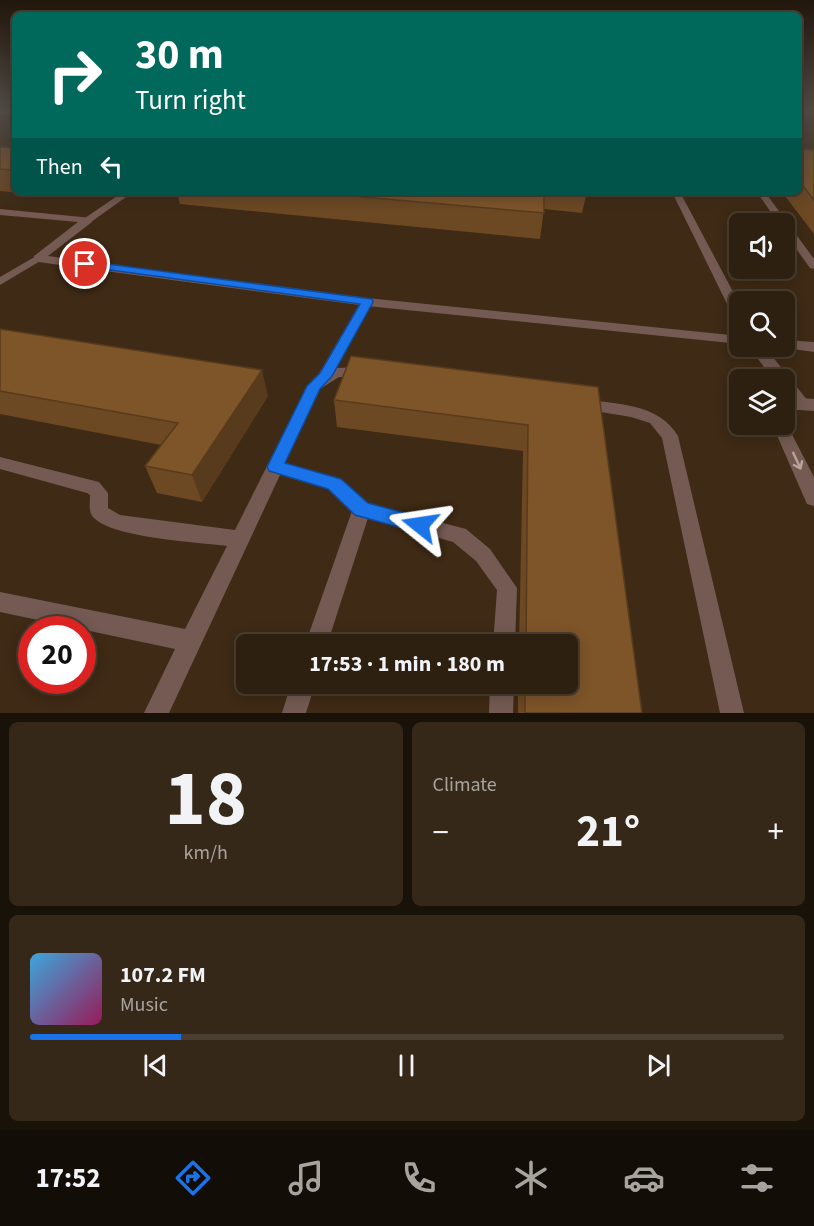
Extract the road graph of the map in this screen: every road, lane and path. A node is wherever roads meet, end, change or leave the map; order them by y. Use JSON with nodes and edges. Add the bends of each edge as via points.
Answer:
{"nodes":[{"id":1,"x":125,"y":195,"type":"edge"},
{"id":2,"x":678,"y":195,"type":"edge"},
{"id":3,"x":763,"y":195,"type":"edge"},
{"id":4,"x":0,"y":212,"type":"edge"},
{"id":5,"x":776,"y":213,"type":"edge"},
{"id":6,"x":88,"y":220,"type":"junction"},
{"id":7,"x":795,"y":239,"type":"edge"},
{"id":8,"x":38,"y":258,"type":"junction"},
{"id":9,"x":814,"y":266,"type":"edge"},
{"id":10,"x":0,"y":282,"type":"edge"},
{"id":11,"x":729,"y":296,"type":"edge"},
{"id":12,"x":368,"y":302,"type":"junction"},
{"id":13,"x":729,"y":338,"type":"edge"},
{"id":14,"x":795,"y":345,"type":"edge"},
{"id":15,"x":814,"y":347,"type":"edge"},
{"id":16,"x":764,"y":357,"type":"edge"},
{"id":17,"x":774,"y":369,"type":"edge"},
{"id":18,"x":380,"y":375,"type":"edge"},
{"id":19,"x":325,"y":376,"type":"junction"},
{"id":20,"x":795,"y":393,"type":"edge"},
{"id":21,"x":563,"y":402,"type":"edge"},
{"id":22,"x":808,"y":405,"type":"edge"},
{"id":23,"x":785,"y":435,"type":"edge"},
{"id":24,"x":0,"y":463,"type":"edge"},
{"id":25,"x":275,"y":467,"type":"junction"},
{"id":26,"x":814,"y":498,"type":"edge"},
{"id":27,"x":362,"y":509,"type":"junction"},
{"id":28,"x":240,"y":539,"type":"junction"},
{"id":29,"x":0,"y":602,"type":"edge"},
{"id":30,"x":320,"y":634,"type":"edge"},
{"id":31,"x":505,"y":634,"type":"edge"},
{"id":32,"x":191,"y":641,"type":"junction"},
{"id":33,"x":300,"y":694,"type":"edge"},
{"id":34,"x":502,"y":694,"type":"edge"},
{"id":35,"x":156,"y":713,"type":"edge"},
{"id":36,"x":294,"y":713,"type":"edge"},
{"id":37,"x":501,"y":713,"type":"edge"},
{"id":38,"x":732,"y":713,"type":"edge"}],
"edges":[{"from":1,"to":6,"type":"lane"},
{"from":2,"to":11,"type":"lane"},
{"from":3,"to":5,"type":"lane"},
{"from":4,"to":6,"type":"street"},
{"from":6,"to":8,"type":"street"},
{"from":7,"to":9,"type":"lane"},
{"from":8,"to":10,"type":"lane"},
{"from":8,"to":12,"type":"street"},
{"from":12,"to":13,"type":"street"},
{"from":12,"to":19,"type":"lane"},
{"from":14,"to":15,"type":"street"},
{"from":16,"to":17,"type":"street"},
{"from":18,"to":19,"type":"lane","via":[[346,370]]},
{"from":19,"to":25,"type":"lane","via":[[314,386]]},
{"from":20,"to":22,"type":"street"},
{"from":21,"to":38,"type":"lane","via":[[655,419],[670,436]]},
{"from":23,"to":26,"type":"street","one_way":true},
{"from":24,"to":28,"type":"lane","via":[[93,487],[99,493],[99,512],[117,523]]},
{"from":25,"to":27,"type":"lane","via":[[334,484]]},
{"from":25,"to":28,"type":"lane"},
{"from":27,"to":30,"type":"lane"},
{"from":27,"to":31,"type":"lane","via":[[459,536],[483,555],[507,588]]},
{"from":28,"to":32,"type":"lane"},
{"from":29,"to":32,"type":"lane"},
{"from":32,"to":35,"type":"lane"},
{"from":33,"to":36,"type":"lane"},
{"from":34,"to":37,"type":"lane"}]}
